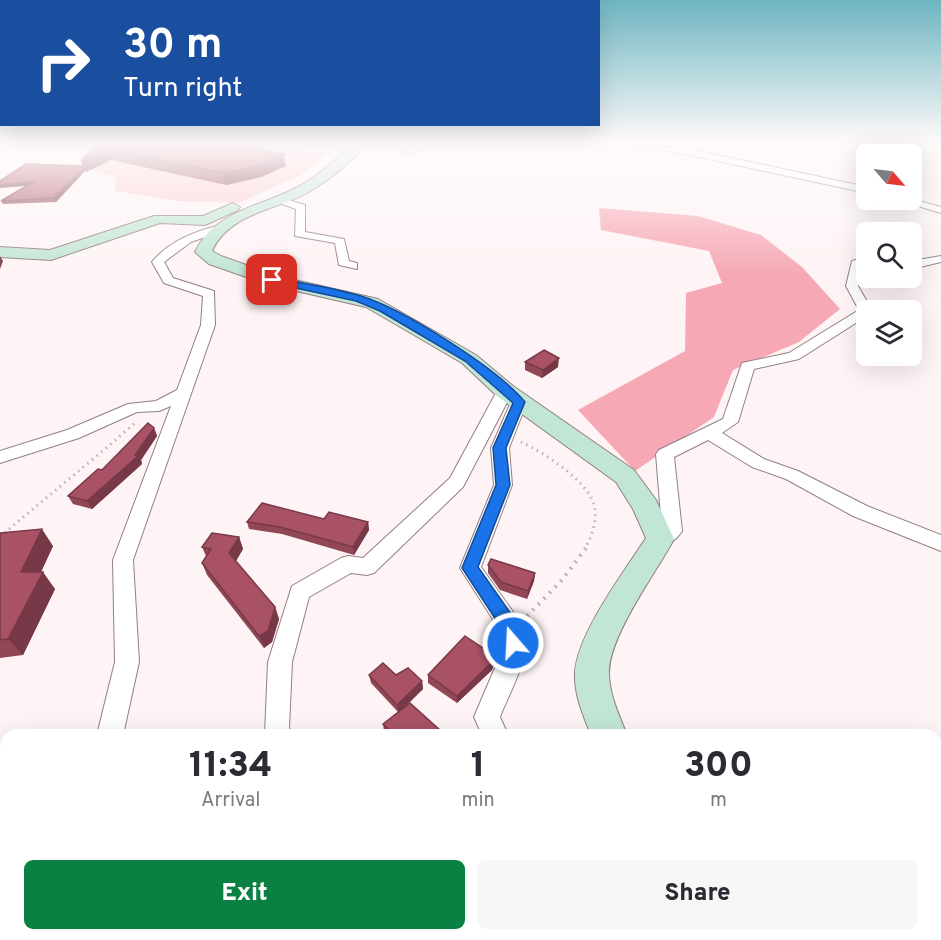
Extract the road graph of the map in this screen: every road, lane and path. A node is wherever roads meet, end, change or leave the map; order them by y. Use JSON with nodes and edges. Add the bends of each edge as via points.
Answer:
{"nodes":[{"id":1,"x":302,"y":188,"type":"edge"},
{"id":2,"x":279,"y":200,"type":"junction"},
{"id":3,"x":922,"y":205,"type":"edge"},
{"id":4,"x":255,"y":209,"type":"junction"},
{"id":5,"x":941,"y":210,"type":"edge"},
{"id":6,"x":221,"y":228,"type":"junction"},
{"id":7,"x":0,"y":252,"type":"edge"},
{"id":8,"x":941,"y":259,"type":"edge"},
{"id":9,"x":856,"y":263,"type":"edge"},
{"id":10,"x":922,"y":263,"type":"edge"},
{"id":11,"x":353,"y":266,"type":"dead end"},
{"id":12,"x":183,"y":393,"type":"junction"},
{"id":13,"x":512,"y":397,"type":"junction"},
{"id":14,"x":142,"y":407,"type":"junction"},
{"id":15,"x":708,"y":432,"type":"junction"},
{"id":16,"x":504,"y":435,"type":"junction"},
{"id":17,"x":0,"y":457,"type":"edge"},
{"id":18,"x":0,"y":537,"type":"edge"},
{"id":19,"x":660,"y":539,"type":"junction"},
{"id":20,"x":941,"y":543,"type":"edge"},
{"id":21,"x":513,"y":630,"type":"junction"},
{"id":22,"x":111,"y":729,"type":"edge"},
{"id":23,"x":276,"y":729,"type":"edge"},
{"id":24,"x":492,"y":729,"type":"edge"},
{"id":25,"x":606,"y":729,"type":"edge"}],
"edges":[{"from":1,"to":2,"type":"main road"},
{"from":2,"to":4,"type":"main road"},
{"from":2,"to":11,"type":"street","via":[[301,207],[299,234],[340,241],[343,263]]},
{"from":3,"to":5,"type":"street"},
{"from":4,"to":6,"type":"main road"},
{"from":4,"to":7,"type":"main road","via":[[230,206],[205,220],[159,219],[51,255]]},
{"from":6,"to":12,"type":"street","via":[[197,234],[168,251],[158,262],[168,280],[210,294],[208,325]]},
{"from":6,"to":13,"type":"main road","via":[[206,242],[203,252],[215,260],[272,280],[372,303],[469,359]]},
{"from":8,"to":10,"type":"street"},
{"from":9,"to":15,"type":"street","via":[[852,286],[866,311],[794,356],[747,366],[730,422]]},
{"from":12,"to":14,"type":"street","via":[[159,406]]},
{"from":12,"to":22,"type":"street","via":[[123,560],[127,662]]},
{"from":13,"to":16,"type":"street"},
{"from":13,"to":19,"type":"main road","via":[[625,476],[646,507]]},
{"from":13,"to":23,"type":"street","via":[[457,482],[367,567],[348,564],[300,592],[280,662]]},
{"from":14,"to":17,"type":"street"},
{"from":14,"to":18,"type":"path","via":[[135,424]]},
{"from":15,"to":19,"type":"street","via":[[665,454],[672,531]]},
{"from":15,"to":20,"type":"street","via":[[758,463],[792,476],[860,512]]},
{"from":16,"to":21,"type":"street","via":[[500,448],[503,485],[470,568]]},
{"from":16,"to":21,"type":"path","via":[[561,466],[582,486],[594,506],[594,531],[581,557]]},
{"from":19,"to":25,"type":"main road","via":[[593,663],[596,705]]},
{"from":21,"to":24,"type":"street","via":[[512,656],[487,717]]}]}
